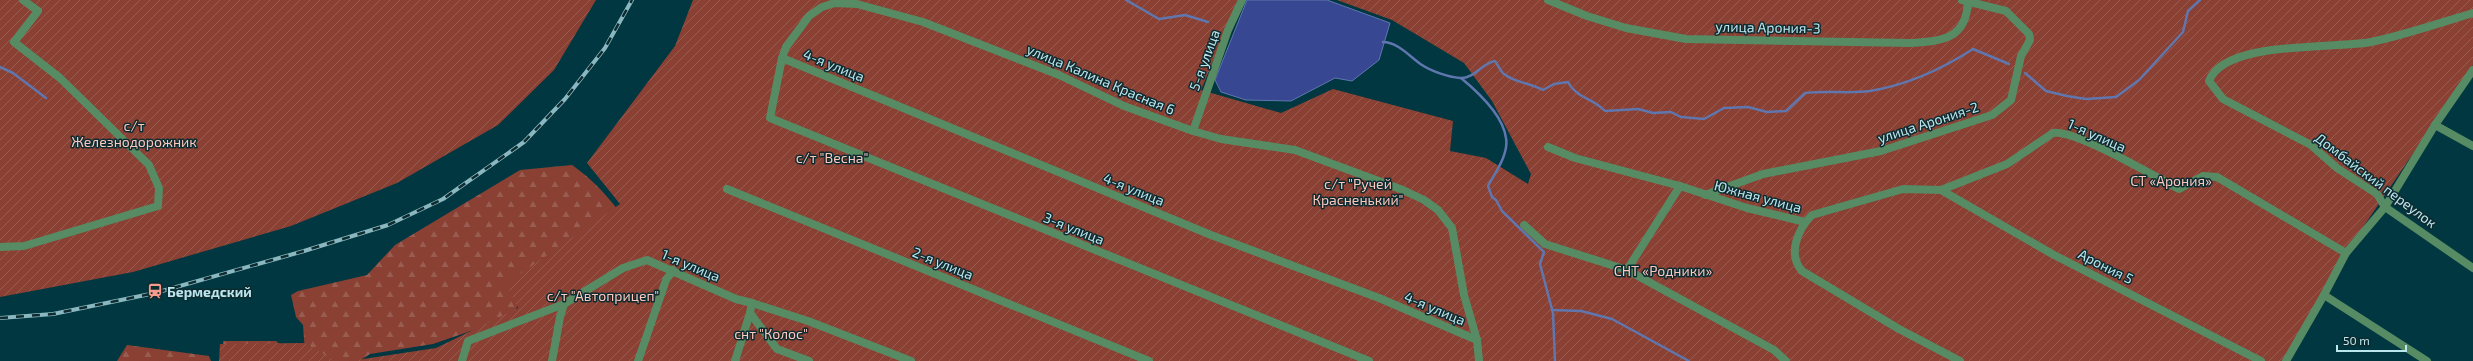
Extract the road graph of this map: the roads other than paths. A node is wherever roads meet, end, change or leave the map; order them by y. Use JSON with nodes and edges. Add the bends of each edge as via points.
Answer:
{"nodes":[{"id":1,"x":23,"y":0,"type":"edge"},
{"id":2,"x":1242,"y":0,"type":"edge"},
{"id":3,"x":1548,"y":0,"type":"edge"},
{"id":4,"x":1965,"y":1,"type":"edge"},
{"id":5,"x":2473,"y":13,"type":"edge"},
{"id":6,"x":782,"y":58,"type":"junction"},
{"id":7,"x":2473,"y":70,"type":"edge"},
{"id":8,"x":2435,"y":125,"type":"junction"},
{"id":9,"x":1193,"y":131,"type":"junction"},
{"id":10,"x":2473,"y":146,"type":"edge"},
{"id":11,"x":1548,"y":147,"type":"dead end"},
{"id":12,"x":1680,"y":186,"type":"junction"},
{"id":13,"x":727,"y":189,"type":"dead end"},
{"id":14,"x":1941,"y":190,"type":"junction"},
{"id":15,"x":1705,"y":195,"type":"junction"},
{"id":16,"x":2385,"y":207,"type":"junction"},
{"id":17,"x":1812,"y":215,"type":"junction"},
{"id":18,"x":1797,"y":219,"type":"junction"},
{"id":19,"x":1805,"y":222,"type":"junction"},
{"id":20,"x":1524,"y":225,"type":"dead end"},
{"id":21,"x":0,"y":247,"type":"edge"},
{"id":22,"x":2346,"y":253,"type":"junction"},
{"id":23,"x":2473,"y":268,"type":"edge"},
{"id":24,"x":673,"y":270,"type":"junction"},
{"id":25,"x":1627,"y":270,"type":"junction"},
{"id":26,"x":2324,"y":295,"type":"junction"},
{"id":27,"x":752,"y":302,"type":"junction"},
{"id":28,"x":564,"y":304,"type":"junction"},
{"id":29,"x":750,"y":313,"type":"junction"},
{"id":30,"x":1477,"y":340,"type":"junction"},
{"id":31,"x":462,"y":361,"type":"edge"},
{"id":32,"x":552,"y":361,"type":"edge"},
{"id":33,"x":638,"y":361,"type":"edge"},
{"id":34,"x":735,"y":361,"type":"edge"},
{"id":35,"x":809,"y":361,"type":"edge"},
{"id":36,"x":911,"y":361,"type":"edge"},
{"id":37,"x":1149,"y":361,"type":"edge"},
{"id":38,"x":1368,"y":361,"type":"edge"},
{"id":39,"x":1479,"y":361,"type":"edge"},
{"id":40,"x":1786,"y":361,"type":"edge"},
{"id":41,"x":1960,"y":361,"type":"edge"},
{"id":42,"x":2261,"y":361,"type":"edge"},
{"id":43,"x":2286,"y":361,"type":"edge"},
{"id":44,"x":2427,"y":361,"type":"edge"}],
"edges":[{"from":1,"to":21,"type":"street","via":[[38,11],[14,42],[60,78],[149,165],[159,188],[158,206],[24,246]]},
{"from":2,"to":9,"type":"street","name":"5-я улица","via":[[1228,30]]},
{"from":3,"to":4,"type":"street","name":"улица Арония-3","via":[[1626,28],[1686,39],[1910,43],[1946,39],[1957,32],[1965,21]]},
{"from":4,"to":15,"type":"street","name":"улица Арония-2","via":[[2006,11],[2020,22],[2029,34],[2030,40],[2021,56],[2011,100],[2003,107],[1992,115],[1881,151],[1763,174]]},
{"from":5,"to":16,"type":"street","name":"Домбайский переулок","via":[[2352,46],[2306,46],[2268,50],[2231,60],[2212,74],[2209,81],[2223,99],[2311,145],[2337,168],[2377,194]]},
{"from":6,"to":9,"type":"street","name":"улица Калина Красная 6","via":[[786,47],[809,16],[822,7],[835,3],[858,4],[930,25],[1059,74],[1124,106]]},
{"from":6,"to":30,"type":"street","name":"4-я улица","via":[[1211,235],[1379,298]]},
{"from":6,"to":38,"type":"street","name":"3-я улица","via":[[770,118]]},
{"from":7,"to":8,"type":"street"},
{"from":8,"to":10,"type":"street"},
{"from":8,"to":16,"type":"street"},
{"from":9,"to":30,"type":"street","name":"улица Калина Красная 6","via":[[1222,139],[1295,150],[1403,190],[1438,210],[1452,228],[1464,295]]},
{"from":11,"to":12,"type":"street","name":"Южная улица","via":[[1575,158]]},
{"from":12,"to":15,"type":"street","name":"Южная улица"},
{"from":12,"to":25,"type":"street"},
{"from":13,"to":37,"type":"street","name":"2-я улица"},
{"from":14,"to":17,"type":"street","name":"1-я улица","via":[[1903,189]]},
{"from":14,"to":22,"type":"street","name":"1-я улица","via":[[2007,164],[2052,133],[2060,131],[2179,189],[2202,176],[2217,177]]},
{"from":14,"to":42,"type":"street","name":"Арония 5","via":[[2054,254]]},
{"from":15,"to":18,"type":"street","name":"Южная улица"},
{"from":16,"to":22,"type":"street"},
{"from":16,"to":23,"type":"street","name":"Домбайский переулок"},
{"from":17,"to":18,"type":"street"},
{"from":17,"to":19,"type":"street","name":"1-я улица"},
{"from":18,"to":19,"type":"street","name":"Южная улица"},
{"from":19,"to":41,"type":"street","name":"Южная улица","via":[[1796,240],[1794,254],[1794,261],[1802,271],[1898,329]]},
{"from":20,"to":25,"type":"street","via":[[1545,244]]},
{"from":22,"to":26,"type":"street"},
{"from":24,"to":27,"type":"street","name":"1-я улица","via":[[736,299]]},
{"from":24,"to":28,"type":"street","name":"1-я улица","via":[[647,260],[638,261]]},
{"from":24,"to":33,"type":"street","via":[[666,280]]},
{"from":25,"to":40,"type":"street","via":[[1774,350]]},
{"from":26,"to":43,"type":"street"},
{"from":26,"to":44,"type":"street"},
{"from":27,"to":29,"type":"street"},
{"from":27,"to":36,"type":"street","name":"1-я улица"},
{"from":28,"to":31,"type":"street","name":"1-я улица","via":[[468,341]]},
{"from":28,"to":32,"type":"street"},
{"from":29,"to":34,"type":"street"},
{"from":29,"to":35,"type":"street","via":[[777,349]]},
{"from":30,"to":39,"type":"street","name":"улица Калина Красная 6"}]}
